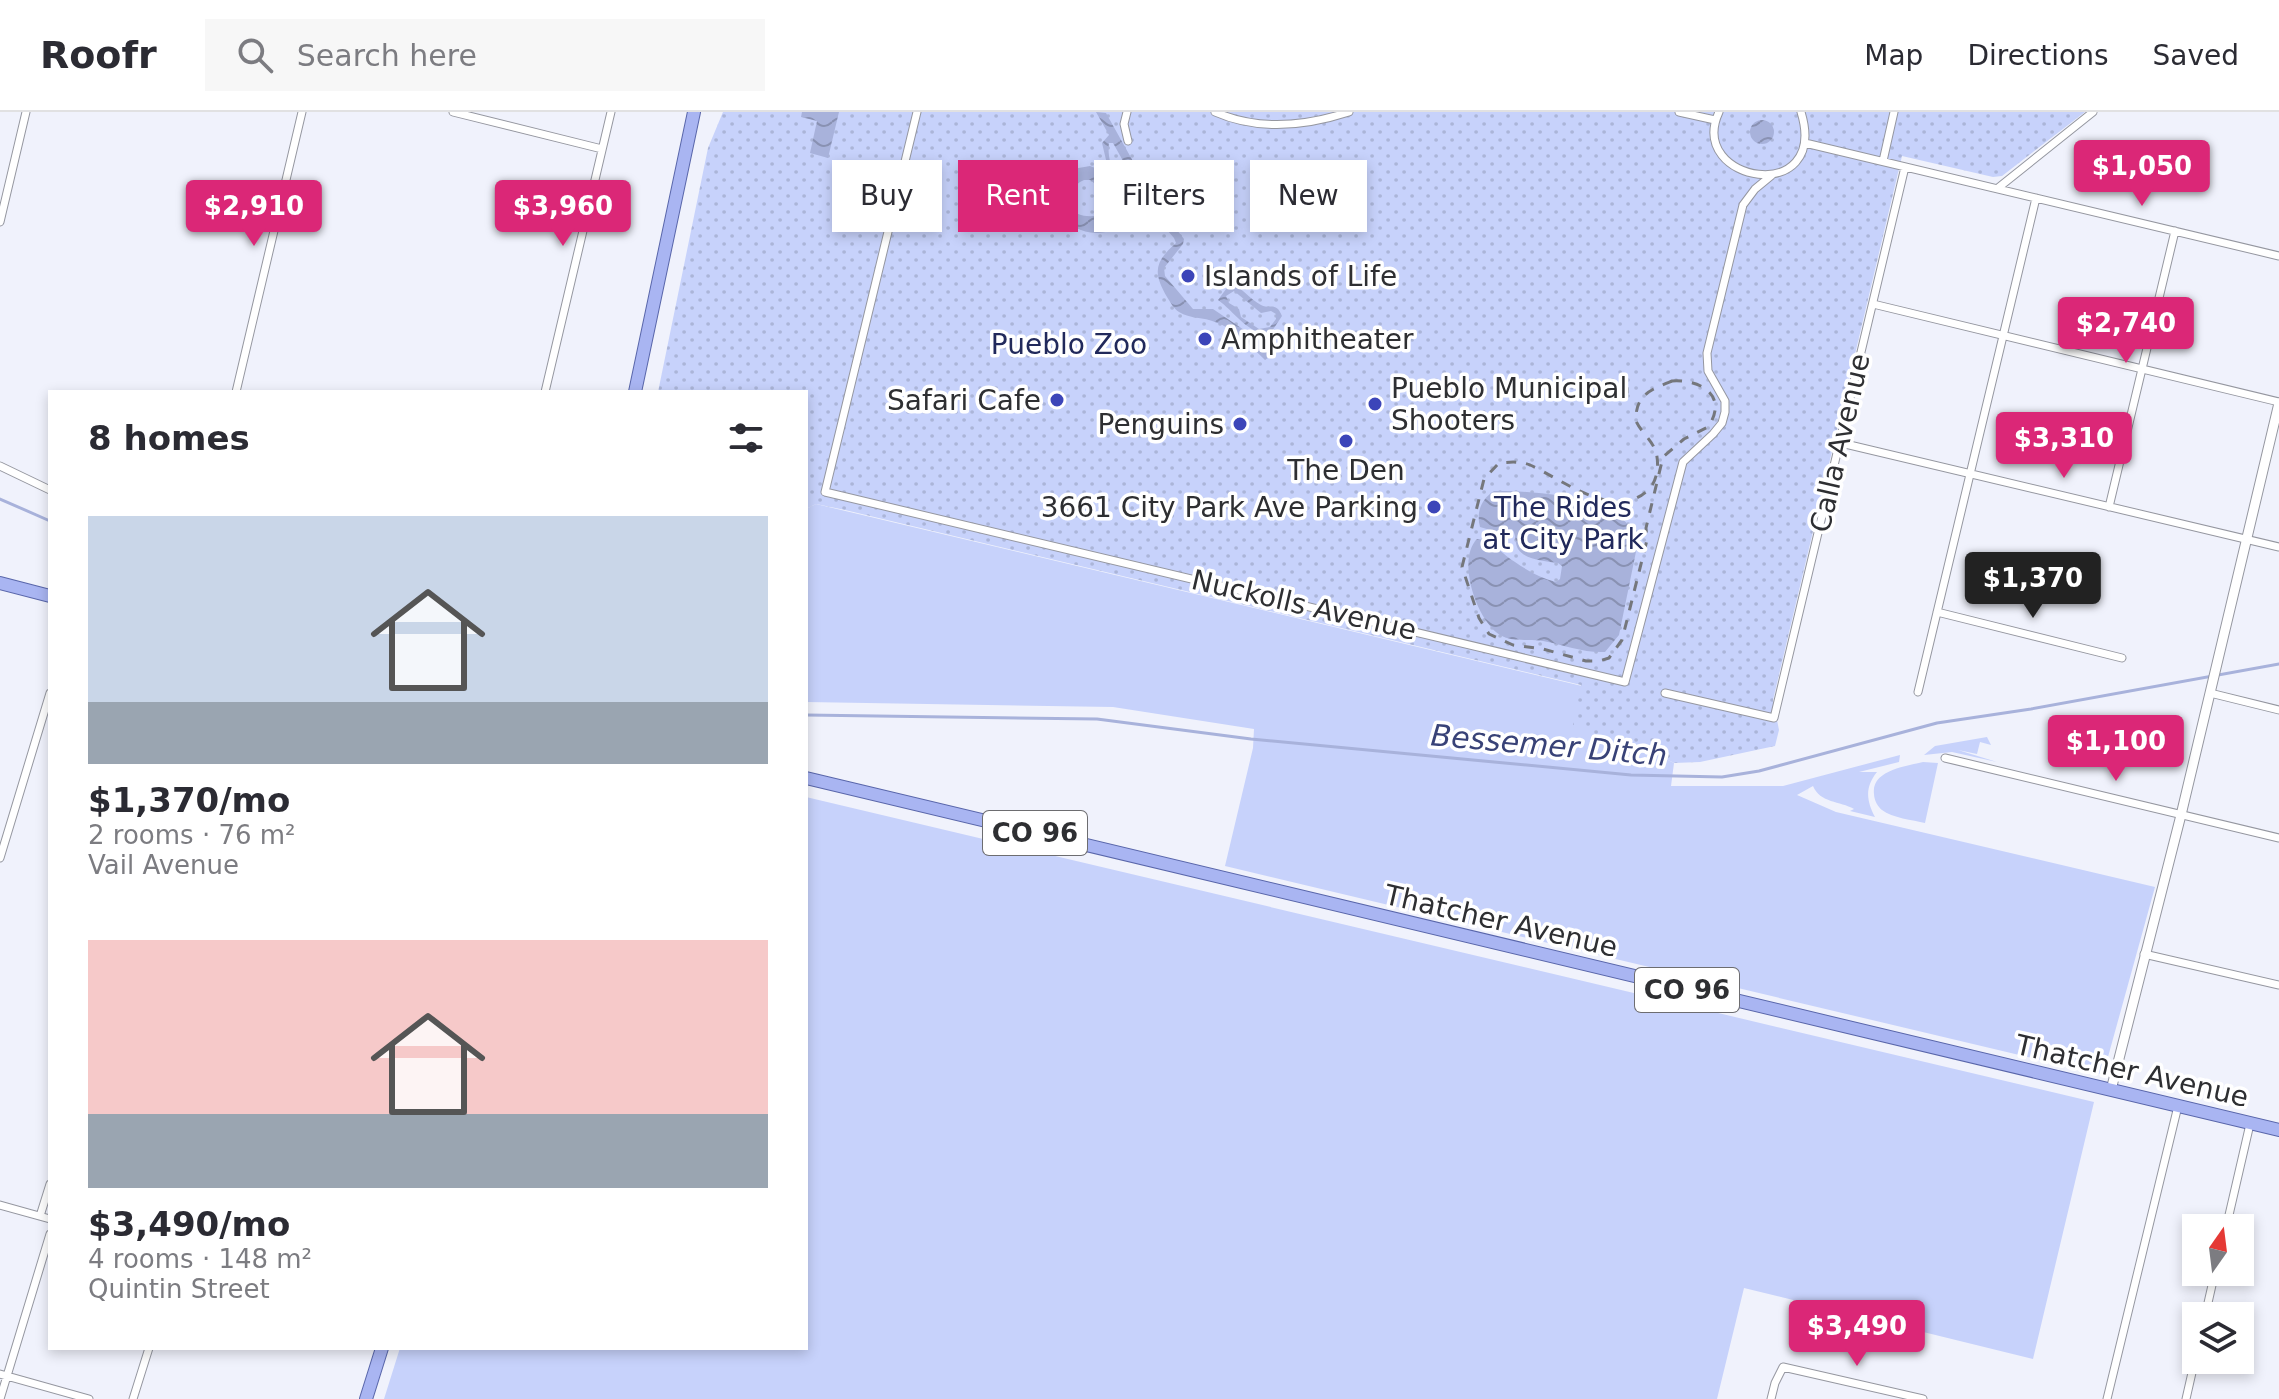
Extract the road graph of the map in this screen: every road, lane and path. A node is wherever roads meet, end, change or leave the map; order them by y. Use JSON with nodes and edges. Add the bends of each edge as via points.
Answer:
{"nodes":[{"id":1,"x":26,"y":112,"type":"edge"},
{"id":2,"x":302,"y":112,"type":"edge"},
{"id":3,"x":453,"y":112,"type":"edge"},
{"id":4,"x":611,"y":112,"type":"edge"},
{"id":5,"x":694,"y":112,"type":"edge"},
{"id":6,"x":917,"y":112,"type":"edge"},
{"id":7,"x":1127,"y":112,"type":"edge"},
{"id":8,"x":1215,"y":112,"type":"edge"},
{"id":9,"x":1349,"y":112,"type":"edge"},
{"id":10,"x":1679,"y":112,"type":"edge"},
{"id":11,"x":1801,"y":112,"type":"edge"},
{"id":12,"x":1894,"y":112,"type":"edge"},
{"id":13,"x":2093,"y":112,"type":"edge"},
{"id":14,"x":1717,"y":116,"type":"edge"},
{"id":15,"x":1128,"y":141,"type":"dead end"},
{"id":16,"x":1805,"y":143,"type":"junction"},
{"id":17,"x":602,"y":149,"type":"junction"},
{"id":18,"x":1883,"y":161,"type":"junction"},
{"id":19,"x":1905,"y":167,"type":"junction"},
{"id":20,"x":1772,"y":175,"type":"junction"},
{"id":21,"x":1998,"y":188,"type":"junction"},
{"id":22,"x":2036,"y":198,"type":"junction"},
{"id":23,"x":0,"y":222,"type":"edge"},
{"id":24,"x":2175,"y":231,"type":"junction"},
{"id":25,"x":2279,"y":256,"type":"edge"},
{"id":26,"x":1873,"y":304,"type":"junction"},
{"id":27,"x":2003,"y":335,"type":"junction"},
{"id":28,"x":2142,"y":368,"type":"junction"},
{"id":29,"x":236,"y":390,"type":"edge"},
{"id":30,"x":545,"y":390,"type":"edge"},
{"id":31,"x":635,"y":390,"type":"edge"},
{"id":32,"x":2279,"y":402,"type":"edge"},
{"id":33,"x":1841,"y":443,"type":"junction"},
{"id":34,"x":0,"y":466,"type":"edge"},
{"id":35,"x":1969,"y":473,"type":"junction"},
{"id":36,"x":48,"y":489,"type":"edge"},
{"id":37,"x":2109,"y":507,"type":"junction"},
{"id":38,"x":2246,"y":539,"type":"junction"},
{"id":39,"x":2279,"y":547,"type":"edge"},
{"id":40,"x":0,"y":583,"type":"edge"},
{"id":41,"x":48,"y":595,"type":"edge"},
{"id":42,"x":1937,"y":612,"type":"junction"},
{"id":43,"x":2122,"y":658,"type":"dead end"},
{"id":44,"x":1918,"y":692,"type":"dead end"},
{"id":45,"x":1665,"y":693,"type":"dead end"},
{"id":46,"x":2210,"y":693,"type":"junction"},
{"id":47,"x":48,"y":700,"type":"edge"},
{"id":48,"x":2279,"y":710,"type":"edge"},
{"id":49,"x":1945,"y":758,"type":"dead end"},
{"id":50,"x":808,"y":778,"type":"edge"},
{"id":51,"x":2181,"y":815,"type":"junction"},
{"id":52,"x":2279,"y":838,"type":"edge"},
{"id":53,"x":0,"y":858,"type":"edge"},
{"id":54,"x":2144,"y":954,"type":"junction"},
{"id":55,"x":2279,"y":985,"type":"edge"},
{"id":56,"x":2111,"y":1090,"type":"junction"},
{"id":57,"x":2178,"y":1106,"type":"junction"},
{"id":58,"x":2250,"y":1124,"type":"junction"},
{"id":59,"x":2279,"y":1130,"type":"edge"},
{"id":60,"x":48,"y":1190,"type":"edge"},
{"id":61,"x":0,"y":1205,"type":"edge"},
{"id":62,"x":2229,"y":1214,"type":"edge"},
{"id":63,"x":40,"y":1216,"type":"junction"},
{"id":64,"x":48,"y":1218,"type":"edge"},
{"id":65,"x":48,"y":1240,"type":"edge"},
{"id":66,"x":148,"y":1350,"type":"edge"},
{"id":67,"x":381,"y":1350,"type":"edge"},
{"id":68,"x":2192,"y":1374,"type":"edge"},
{"id":69,"x":4,"y":1375,"type":"edge"},
{"id":70,"x":0,"y":1399,"type":"edge"},
{"id":71,"x":89,"y":1399,"type":"edge"},
{"id":72,"x":133,"y":1399,"type":"edge"},
{"id":73,"x":366,"y":1399,"type":"edge"},
{"id":74,"x":1771,"y":1399,"type":"edge"},
{"id":75,"x":1923,"y":1399,"type":"edge"},
{"id":76,"x":2107,"y":1399,"type":"edge"},
{"id":77,"x":2186,"y":1399,"type":"edge"}],
"edges":[{"from":1,"to":23,"type":"street"},
{"from":2,"to":29,"type":"street"},
{"from":3,"to":17,"type":"street"},
{"from":4,"to":17,"type":"street"},
{"from":5,"to":31,"type":"main road"},
{"from":6,"to":20,"type":"street","name":"Nuckolls Avenue","via":[[825,492],[1625,682],[1683,462],[1722,423],[1725,401],[1708,371],[1707,353],[1743,205]]},
{"from":7,"to":15,"type":"street"},
{"from":8,"to":9,"type":"street","via":[[1265,124],[1317,122]]},
{"from":10,"to":14,"type":"street"},
{"from":11,"to":16,"type":"street"},
{"from":12,"to":18,"type":"street"},
{"from":13,"to":21,"type":"street"},
{"from":14,"to":20,"type":"street","via":[[1715,132],[1724,158],[1747,174]]},
{"from":16,"to":18,"type":"street"},
{"from":16,"to":20,"type":"street","via":[[1792,165]]},
{"from":17,"to":30,"type":"street"},
{"from":18,"to":19,"type":"street"},
{"from":19,"to":21,"type":"street"},
{"from":19,"to":26,"type":"street","name":"Calla Avenue"},
{"from":21,"to":22,"type":"street"},
{"from":22,"to":24,"type":"street"},
{"from":22,"to":27,"type":"street"},
{"from":24,"to":25,"type":"street"},
{"from":24,"to":28,"type":"street"},
{"from":26,"to":27,"type":"street"},
{"from":26,"to":33,"type":"street","name":"Calla Avenue"},
{"from":27,"to":28,"type":"street"},
{"from":27,"to":35,"type":"street"},
{"from":28,"to":32,"type":"street"},
{"from":28,"to":37,"type":"street"},
{"from":32,"to":38,"type":"street"},
{"from":33,"to":35,"type":"street"},
{"from":33,"to":45,"type":"street","name":"Calla Avenue","via":[[1774,718]]},
{"from":34,"to":36,"type":"street"},
{"from":35,"to":37,"type":"street"},
{"from":35,"to":42,"type":"street"},
{"from":37,"to":38,"type":"street"},
{"from":38,"to":39,"type":"street"},
{"from":38,"to":46,"type":"street"},
{"from":40,"to":41,"type":"main road"},
{"from":42,"to":43,"type":"street"},
{"from":42,"to":44,"type":"street"},
{"from":46,"to":48,"type":"street"},
{"from":46,"to":51,"type":"street"},
{"from":47,"to":53,"type":"street"},
{"from":49,"to":51,"type":"street"},
{"from":50,"to":56,"type":"main road","name":"Thatcher Avenue","number":"CO 96"},
{"from":51,"to":52,"type":"street"},
{"from":51,"to":54,"type":"street"},
{"from":54,"to":55,"type":"street"},
{"from":54,"to":56,"type":"street"},
{"from":56,"to":57,"type":"main road","name":"Thatcher Avenue","number":"CO 96"},
{"from":57,"to":58,"type":"main road","name":"Thatcher Avenue","number":"CO 96"},
{"from":57,"to":76,"type":"street"},
{"from":58,"to":59,"type":"main road","name":"Thatcher Avenue","number":"CO 96"},
{"from":58,"to":62,"type":"street"},
{"from":60,"to":63,"type":"street"},
{"from":61,"to":63,"type":"street"},
{"from":63,"to":64,"type":"street"},
{"from":65,"to":69,"type":"street"},
{"from":66,"to":72,"type":"street"},
{"from":67,"to":73,"type":"main road"},
{"from":68,"to":77,"type":"street"},
{"from":69,"to":70,"type":"street"},
{"from":69,"to":71,"type":"street"},
{"from":74,"to":75,"type":"street","via":[[1783,1367]]}]}
